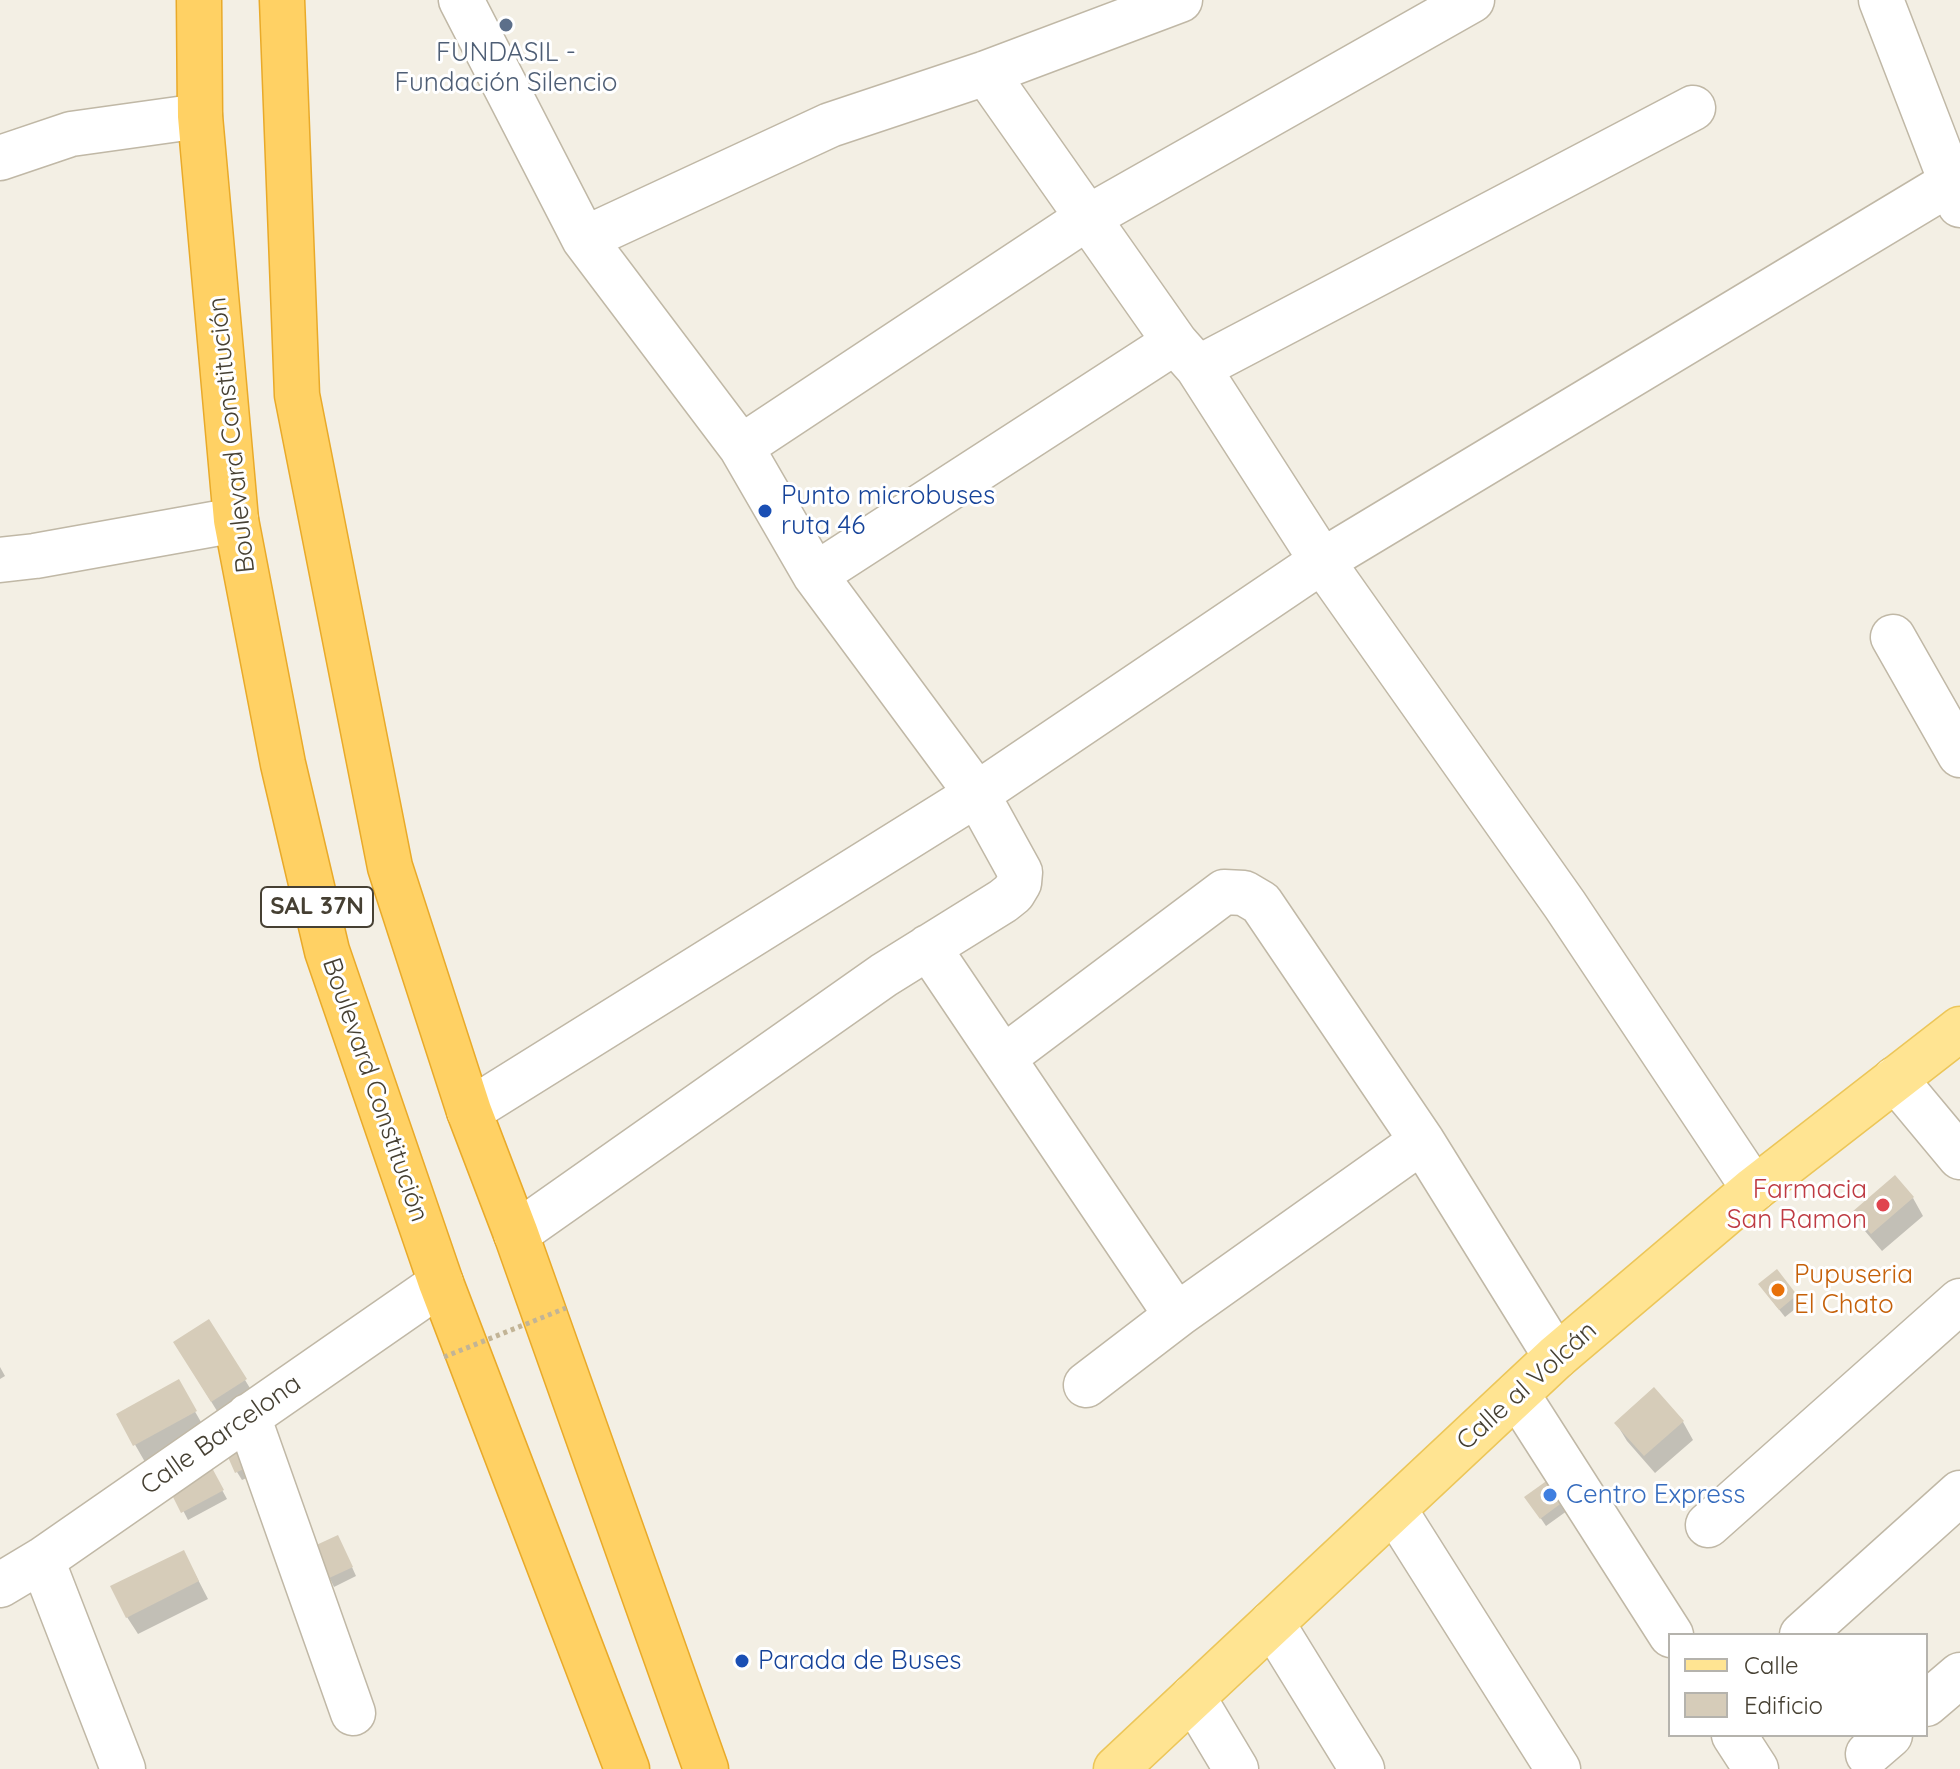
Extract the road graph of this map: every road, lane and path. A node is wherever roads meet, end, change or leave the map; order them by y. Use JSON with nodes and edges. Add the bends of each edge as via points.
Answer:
{"nodes":[{"id":1,"x":199,"y":0,"type":"edge"},
{"id":2,"x":282,"y":0,"type":"edge"},
{"id":3,"x":461,"y":0,"type":"edge"},
{"id":4,"x":1180,"y":0,"type":"edge"},
{"id":5,"x":1472,"y":0,"type":"edge"},
{"id":6,"x":1881,"y":0,"type":"edge"},
{"id":7,"x":986,"y":73,"type":"junction"},
{"id":8,"x":1693,"y":108,"type":"dead end"},
{"id":9,"x":200,"y":116,"type":"junction"},
{"id":10,"x":0,"y":158,"type":"edge"},
{"id":11,"x":1955,"y":194,"type":"edge"},
{"id":12,"x":1087,"y":218,"type":"junction"},
{"id":13,"x":584,"y":239,"type":"junction"},
{"id":14,"x":1186,"y":355,"type":"junction"},
{"id":15,"x":741,"y":447,"type":"junction"},
{"id":16,"x":236,"y":520,"type":"junction"},
{"id":17,"x":0,"y":560,"type":"edge"},
{"id":18,"x":1322,"y":561,"type":"junction"},
{"id":19,"x":815,"y":575,"type":"junction"},
{"id":20,"x":1893,"y":637,"type":"dead end"},
{"id":21,"x":1960,"y":755,"type":"edge"},
{"id":22,"x":977,"y":794,"type":"junction"},
{"id":23,"x":928,"y":947,"type":"junction"},
{"id":24,"x":1960,"y":1029,"type":"edge"},
{"id":25,"x":1003,"y":1058,"type":"junction"},
{"id":26,"x":1895,"y":1079,"type":"junction"},
{"id":27,"x":469,"y":1111,"type":"junction"},
{"id":28,"x":1422,"y":1141,"type":"junction"},
{"id":29,"x":1960,"y":1157,"type":"edge"},
{"id":30,"x":1754,"y":1189,"type":"junction"},
{"id":31,"x":516,"y":1234,"type":"junction"},
{"id":32,"x":441,"y":1283,"type":"junction"},
{"id":33,"x":1960,"y":1301,"type":"edge"},
{"id":34,"x":566,"y":1308,"type":"dead end"},
{"id":35,"x":1180,"y":1313,"type":"junction"},
{"id":36,"x":444,"y":1357,"type":"dead end"},
{"id":37,"x":1556,"y":1357,"type":"junction"},
{"id":38,"x":1086,"y":1385,"type":"dead end"},
{"id":39,"x":1517,"y":1394,"type":"junction"},
{"id":40,"x":248,"y":1416,"type":"junction"},
{"id":41,"x":1960,"y":1493,"type":"edge"},
{"id":42,"x":1394,"y":1509,"type":"junction"},
{"id":43,"x":1708,"y":1525,"type":"dead end"},
{"id":44,"x":42,"y":1560,"type":"junction"},
{"id":45,"x":0,"y":1585,"type":"edge"},
{"id":46,"x":1272,"y":1623,"type":"junction"},
{"id":47,"x":1670,"y":1633,"type":"edge"},
{"id":48,"x":1804,"y":1633,"type":"edge"},
{"id":49,"x":1960,"y":1675,"type":"edge"},
{"id":50,"x":1193,"y":1697,"type":"junction"},
{"id":51,"x":1928,"y":1702,"type":"edge"},
{"id":52,"x":353,"y":1713,"type":"dead end"},
{"id":53,"x":1735,"y":1737,"type":"edge"},
{"id":54,"x":123,"y":1769,"type":"edge"},
{"id":55,"x":627,"y":1769,"type":"edge"},
{"id":56,"x":706,"y":1769,"type":"edge"},
{"id":57,"x":1116,"y":1769,"type":"edge"},
{"id":58,"x":1236,"y":1769,"type":"edge"},
{"id":59,"x":1362,"y":1769,"type":"edge"},
{"id":60,"x":1558,"y":1769,"type":"edge"},
{"id":61,"x":1756,"y":1769,"type":"edge"}],
"edges":[{"from":1,"to":9,"type":"highway","name":"Boulevard Constitución","number":"SAL 37N"},
{"from":2,"to":27,"type":"highway","number":"SAL 37N","via":[[297,395],[390,867]]},
{"from":3,"to":13,"type":"street"},
{"from":4,"to":7,"type":"street"},
{"from":5,"to":12,"type":"street"},
{"from":6,"to":11,"type":"street"},
{"from":7,"to":12,"type":"street"},
{"from":7,"to":13,"type":"street","via":[[830,125]]},
{"from":8,"to":14,"type":"street"},
{"from":9,"to":10,"type":"street","via":[[71,134]]},
{"from":9,"to":16,"type":"highway","name":"Boulevard Constitución","number":"SAL 37N"},
{"from":11,"to":18,"type":"street"},
{"from":12,"to":14,"type":"street"},
{"from":12,"to":15,"type":"street"},
{"from":13,"to":15,"type":"street"},
{"from":14,"to":18,"type":"street"},
{"from":14,"to":19,"type":"street"},
{"from":15,"to":19,"type":"street"},
{"from":16,"to":17,"type":"street"},
{"from":16,"to":32,"type":"highway","name":"Boulevard Constitución","number":"SAL 37N","via":[[283,764],[327,951]]},
{"from":18,"to":22,"type":"street"},
{"from":18,"to":30,"type":"street","via":[[1565,905]]},
{"from":19,"to":22,"type":"street"},
{"from":20,"to":21,"type":"street"},
{"from":22,"to":23,"type":"street","via":[[1020,872],[1019,883],[1003,901]]},
{"from":22,"to":27,"type":"street"},
{"from":23,"to":25,"type":"street"},
{"from":23,"to":31,"type":"street"},
{"from":24,"to":26,"type":"main road","name":"Calle al Volcán"},
{"from":25,"to":28,"type":"street","via":[[1224,892],[1244,893],[1261,903]]},
{"from":25,"to":35,"type":"street","via":[[1168,1303]]},
{"from":26,"to":29,"type":"street"},
{"from":26,"to":30,"type":"main road","name":"Calle al Volcán"},
{"from":27,"to":31,"type":"highway","number":"SAL 37N"},
{"from":28,"to":35,"type":"street"},
{"from":28,"to":37,"type":"street"},
{"from":30,"to":37,"type":"main road","name":"Calle al Volcán"},
{"from":31,"to":56,"type":"highway","number":"SAL 37N"},
{"from":32,"to":40,"type":"street","name":"Calle Barcelona"},
{"from":32,"to":55,"type":"highway","name":"Boulevard Constitución","number":"SAL 37N"},
{"from":33,"to":43,"type":"street"},
{"from":34,"to":36,"type":"path","bridge":true},
{"from":35,"to":38,"type":"street"},
{"from":37,"to":39,"type":"main road","name":"Calle al Volcán"},
{"from":39,"to":42,"type":"main road","name":"Calle al Volcán"},
{"from":39,"to":47,"type":"street"},
{"from":40,"to":44,"type":"street","name":"Calle Barcelona"},
{"from":40,"to":52,"type":"street"},
{"from":41,"to":48,"type":"street"},
{"from":42,"to":46,"type":"main road","name":"Calle al Volcán"},
{"from":42,"to":60,"type":"street"},
{"from":44,"to":45,"type":"street","name":"Calle Barcelona"},
{"from":44,"to":54,"type":"street"},
{"from":46,"to":50,"type":"main road","name":"Calle al Volcán"},
{"from":46,"to":59,"type":"street"},
{"from":49,"to":51,"type":"street"},
{"from":50,"to":57,"type":"main road","name":"Calle al Volcán"},
{"from":50,"to":58,"type":"street"},
{"from":53,"to":61,"type":"street"}]}
